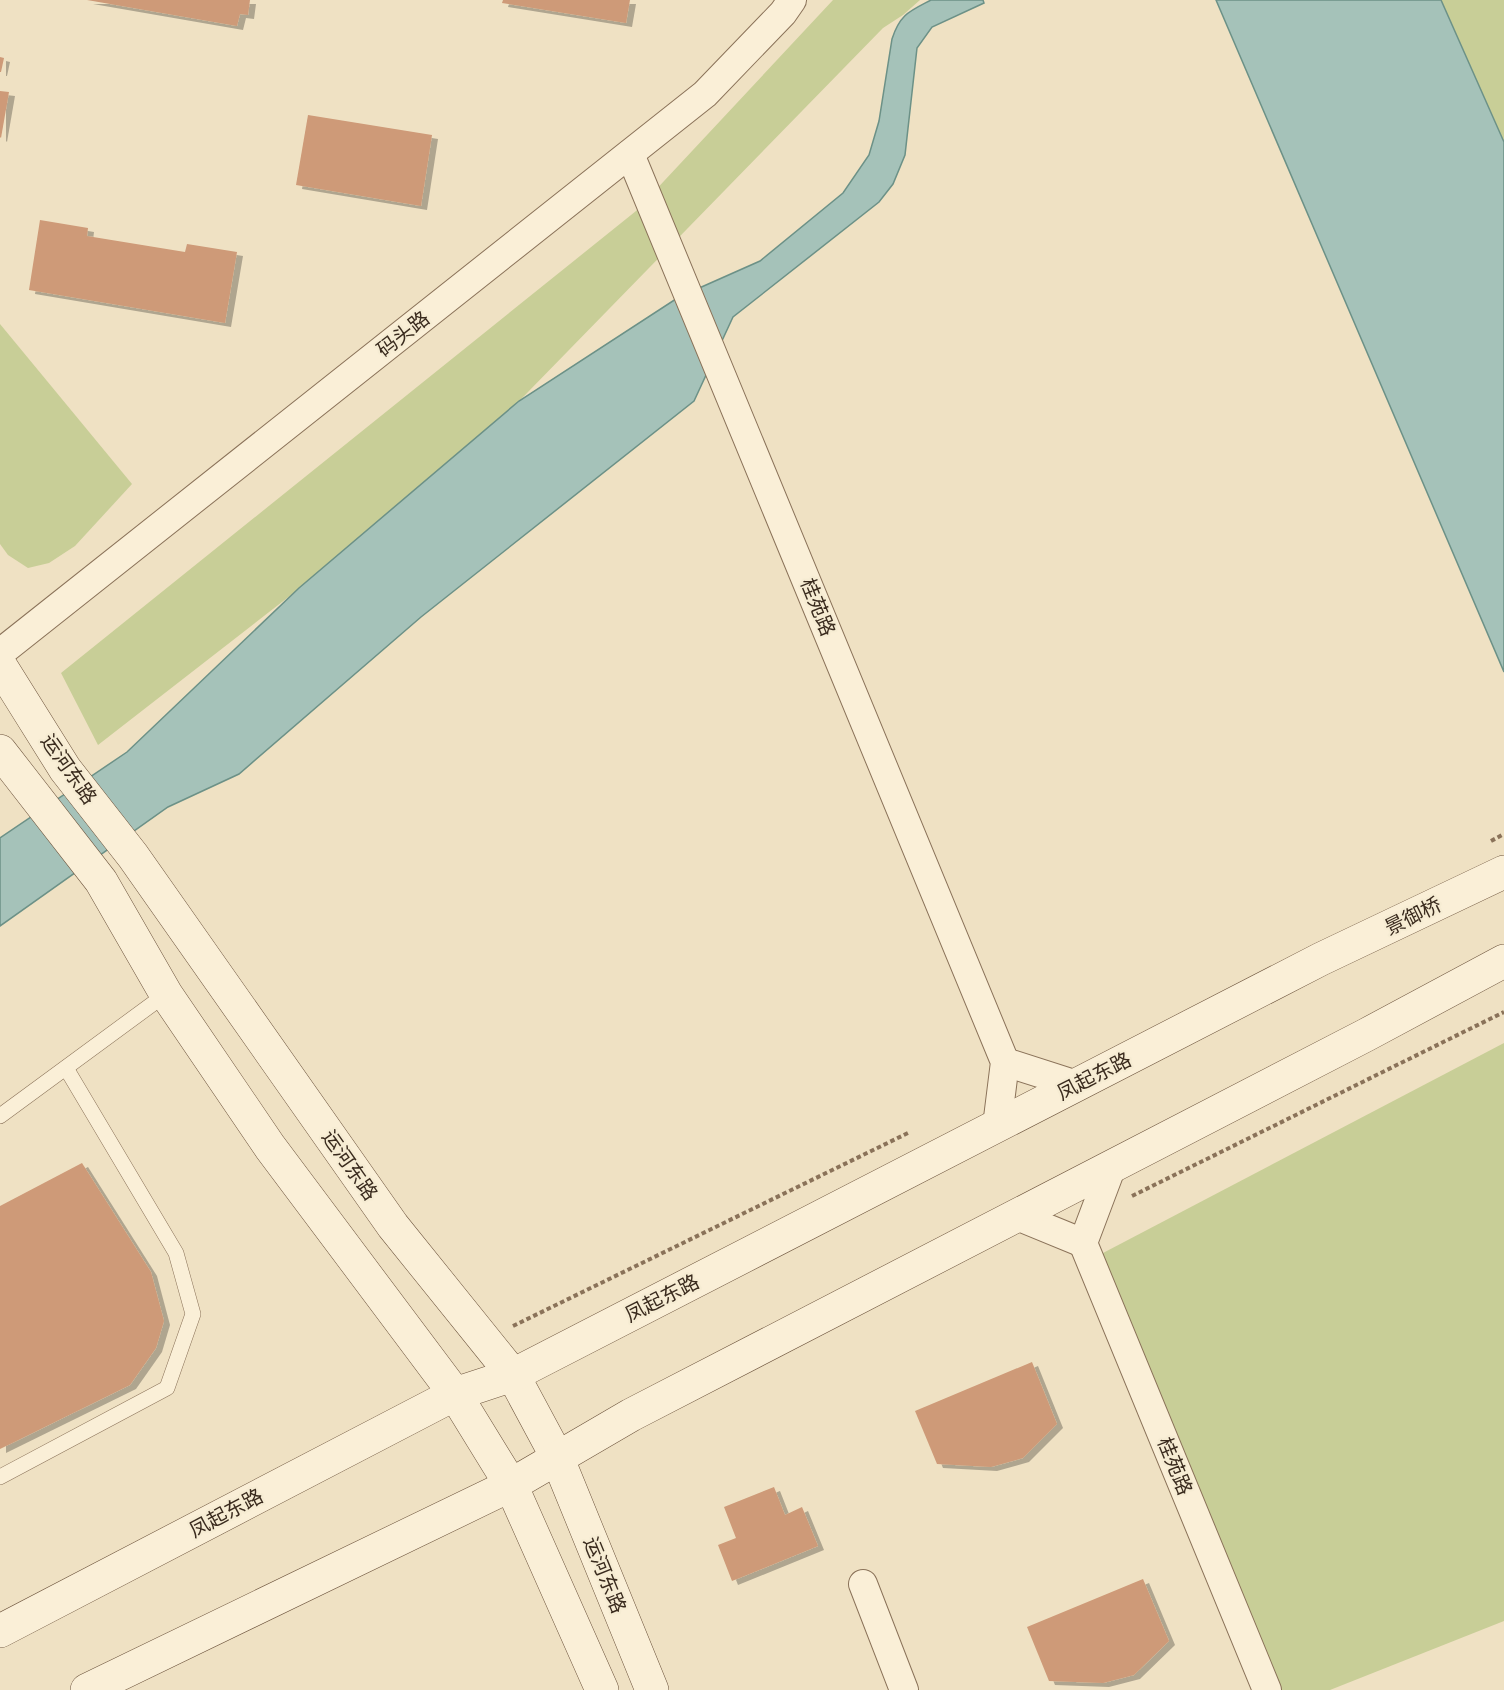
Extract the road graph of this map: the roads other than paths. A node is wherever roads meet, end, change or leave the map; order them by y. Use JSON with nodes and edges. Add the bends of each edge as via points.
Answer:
{"nodes":[{"id":1,"x":792,"y":0,"type":"edge"},
{"id":2,"x":630,"y":154,"type":"junction"},
{"id":3,"x":0,"y":653,"type":"edge"},
{"id":4,"x":0,"y":665,"type":"edge"},
{"id":5,"x":0,"y":751,"type":"edge"},
{"id":6,"x":1504,"y":872,"type":"edge"},
{"id":7,"x":1321,"y":960,"type":"joint"},
{"id":8,"x":1504,"y":961,"type":"edge"},
{"id":9,"x":166,"y":994,"type":"junction"},
{"id":10,"x":1005,"y":1062,"type":"junction"},
{"id":11,"x":66,"y":1068,"type":"junction"},
{"id":12,"x":1077,"y":1085,"type":"junction"},
{"id":13,"x":0,"y":1116,"type":"edge"},
{"id":14,"x":997,"y":1126,"type":"junction"},
{"id":15,"x":1112,"y":1166,"type":"junction"},
{"id":16,"x":1017,"y":1216,"type":"junction"},
{"id":17,"x":1083,"y":1243,"type":"junction"},
{"id":18,"x":513,"y":1375,"type":"junction"},
{"id":19,"x":455,"y":1394,"type":"junction"},
{"id":20,"x":557,"y":1457,"type":"junction"},
{"id":21,"x":0,"y":1477,"type":"edge"},
{"id":22,"x":511,"y":1485,"type":"junction"},
{"id":23,"x":863,"y":1584,"type":"dead end"},
{"id":24,"x":0,"y":1631,"type":"edge"},
{"id":25,"x":87,"y":1690,"type":"edge"},
{"id":26,"x":602,"y":1690,"type":"edge"},
{"id":27,"x":652,"y":1690,"type":"edge"},
{"id":28,"x":904,"y":1690,"type":"edge"},
{"id":29,"x":1267,"y":1690,"type":"edge"}],
"edges":[{"from":1,"to":2,"type":"street","name":"码头路","via":[[705,94]]},
{"from":2,"to":3,"type":"street","name":"码头路"},
{"from":2,"to":10,"type":"street","name":"桂苑路"},
{"from":4,"to":18,"type":"main road","name":"运河东路","via":[[65,769],[133,855],[393,1226]]},
{"from":5,"to":9,"type":"main road","via":[[101,881]]},
{"from":6,"to":7,"type":"main road","name":"景御桥"},
{"from":7,"to":12,"type":"main road","name":"凤起东路"},
{"from":8,"to":15,"type":"main road"},
{"from":9,"to":11,"type":"lane"},
{"from":9,"to":19,"type":"main road","via":[[270,1147]]},
{"from":10,"to":12,"type":"street"},
{"from":10,"to":14,"type":"street","name":"桂苑路"},
{"from":11,"to":13,"type":"lane"},
{"from":11,"to":21,"type":"lane","via":[[176,1253],[193,1314],[166,1388]]},
{"from":12,"to":14,"type":"main road","name":"凤起东路"},
{"from":14,"to":18,"type":"main road","name":"凤起东路"},
{"from":15,"to":16,"type":"main road"},
{"from":15,"to":17,"type":"street"},
{"from":16,"to":17,"type":"street"},
{"from":16,"to":20,"type":"main road"},
{"from":17,"to":29,"type":"street","name":"桂苑路"},
{"from":18,"to":19,"type":"main road","name":"凤起东路"},
{"from":18,"to":20,"type":"main road","name":"运河东路"},
{"from":19,"to":22,"type":"main road"},
{"from":19,"to":24,"type":"main road","name":"凤起东路"},
{"from":20,"to":22,"type":"main road"},
{"from":20,"to":27,"type":"main road","name":"运河东路"},
{"from":22,"to":25,"type":"main road"},
{"from":22,"to":26,"type":"main road"},
{"from":23,"to":28,"type":"street"}]}
